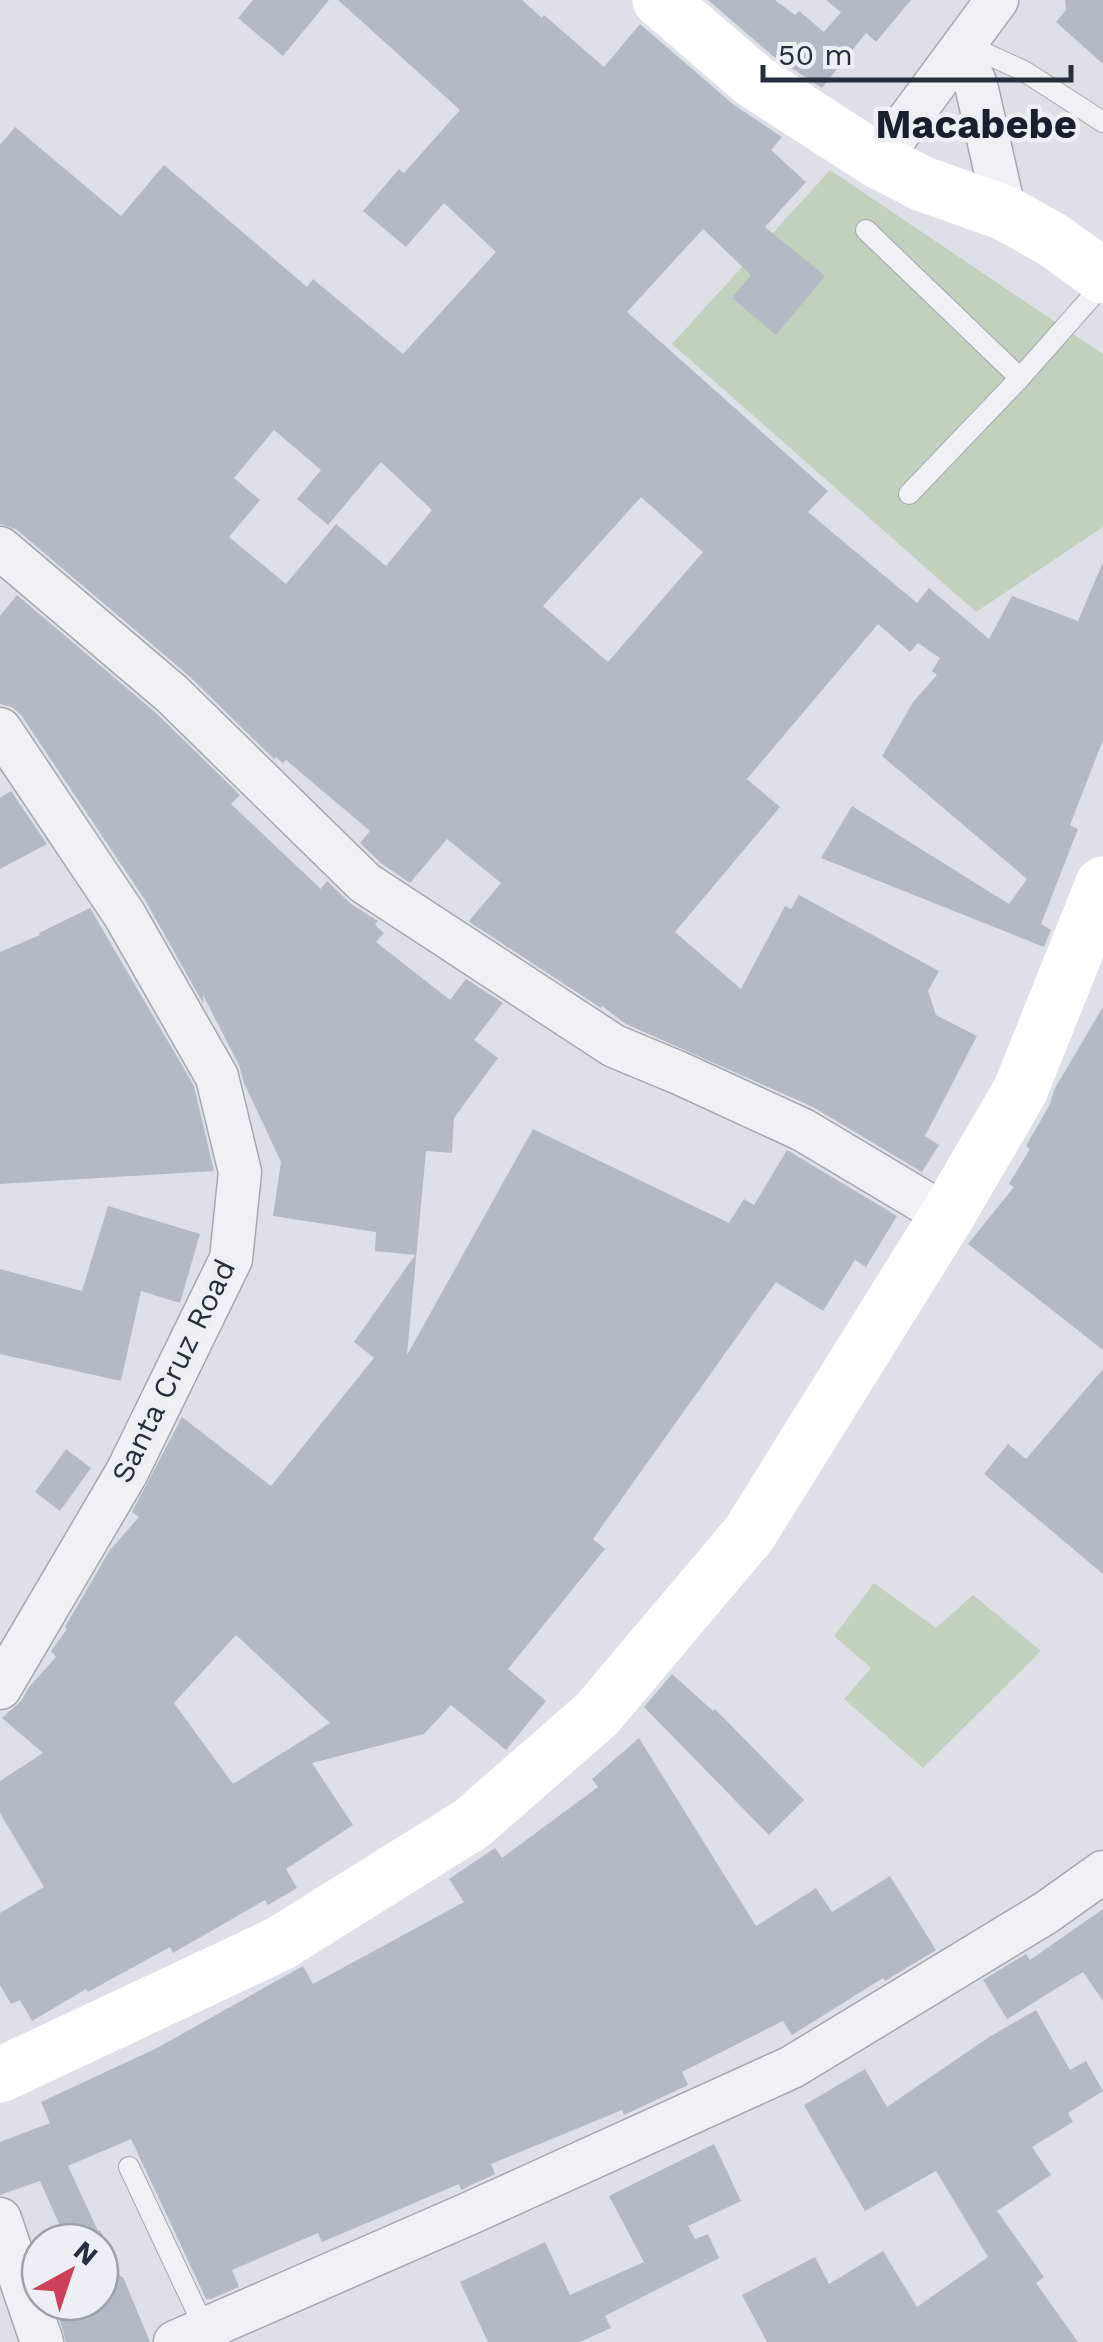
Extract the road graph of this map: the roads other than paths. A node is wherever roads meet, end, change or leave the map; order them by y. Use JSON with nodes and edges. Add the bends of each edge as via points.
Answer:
{"nodes":[{"id":1,"x":660,"y":0,"type":"edge"},
{"id":2,"x":997,"y":0,"type":"edge"},
{"id":3,"x":963,"y":46,"type":"junction"},
{"id":4,"x":1103,"y":122,"type":"edge"},
{"id":5,"x":878,"y":161,"type":"junction"},
{"id":6,"x":1005,"y":213,"type":"junction"},
{"id":7,"x":866,"y":230,"type":"dead end"},
{"id":8,"x":1103,"y":276,"type":"edge"},
{"id":9,"x":1103,"y":284,"type":"edge"},
{"id":10,"x":1020,"y":378,"type":"junction"},
{"id":11,"x":909,"y":494,"type":"dead end"},
{"id":12,"x":5,"y":562,"type":"edge"},
{"id":13,"x":0,"y":730,"type":"edge"},
{"id":14,"x":1103,"y":884,"type":"edge"},
{"id":15,"x":946,"y":1216,"type":"junction"},
{"id":16,"x":0,"y":1688,"type":"edge"},
{"id":17,"x":1103,"y":1872,"type":"edge"},
{"id":18,"x":2,"y":2068,"type":"edge"},
{"id":19,"x":129,"y":2167,"type":"dead end"},
{"id":20,"x":0,"y":2219,"type":"edge"},
{"id":21,"x":190,"y":2335,"type":"edge"},
{"id":22,"x":42,"y":2342,"type":"edge"}],
"edges":[{"from":1,"to":5,"type":"main road","via":[[754,81]]},
{"from":2,"to":3,"type":"street"},
{"from":3,"to":4,"type":"lane","via":[[1024,70]]},
{"from":3,"to":5,"type":"street"},
{"from":3,"to":6,"type":"street"},
{"from":5,"to":6,"type":"main road"},
{"from":6,"to":8,"type":"main road"},
{"from":7,"to":10,"type":"lane"},
{"from":9,"to":10,"type":"lane"},
{"from":10,"to":11,"type":"lane"},
{"from":12,"to":15,"type":"street","via":[[172,694],[365,883],[614,1046],[803,1130]]},
{"from":13,"to":16,"type":"street","name":"Santa Cruz Road","via":[[124,914],[217,1077],[240,1172],[231,1259],[127,1472]]},
{"from":14,"to":15,"type":"main road","via":[[1020,1091]]},
{"from":15,"to":18,"type":"main road","via":[[749,1534],[597,1714],[471,1824],[279,1944]]},
{"from":17,"to":21,"type":"street","via":[[792,2067]]},
{"from":19,"to":21,"type":"lane"},
{"from":20,"to":22,"type":"street"}]}
